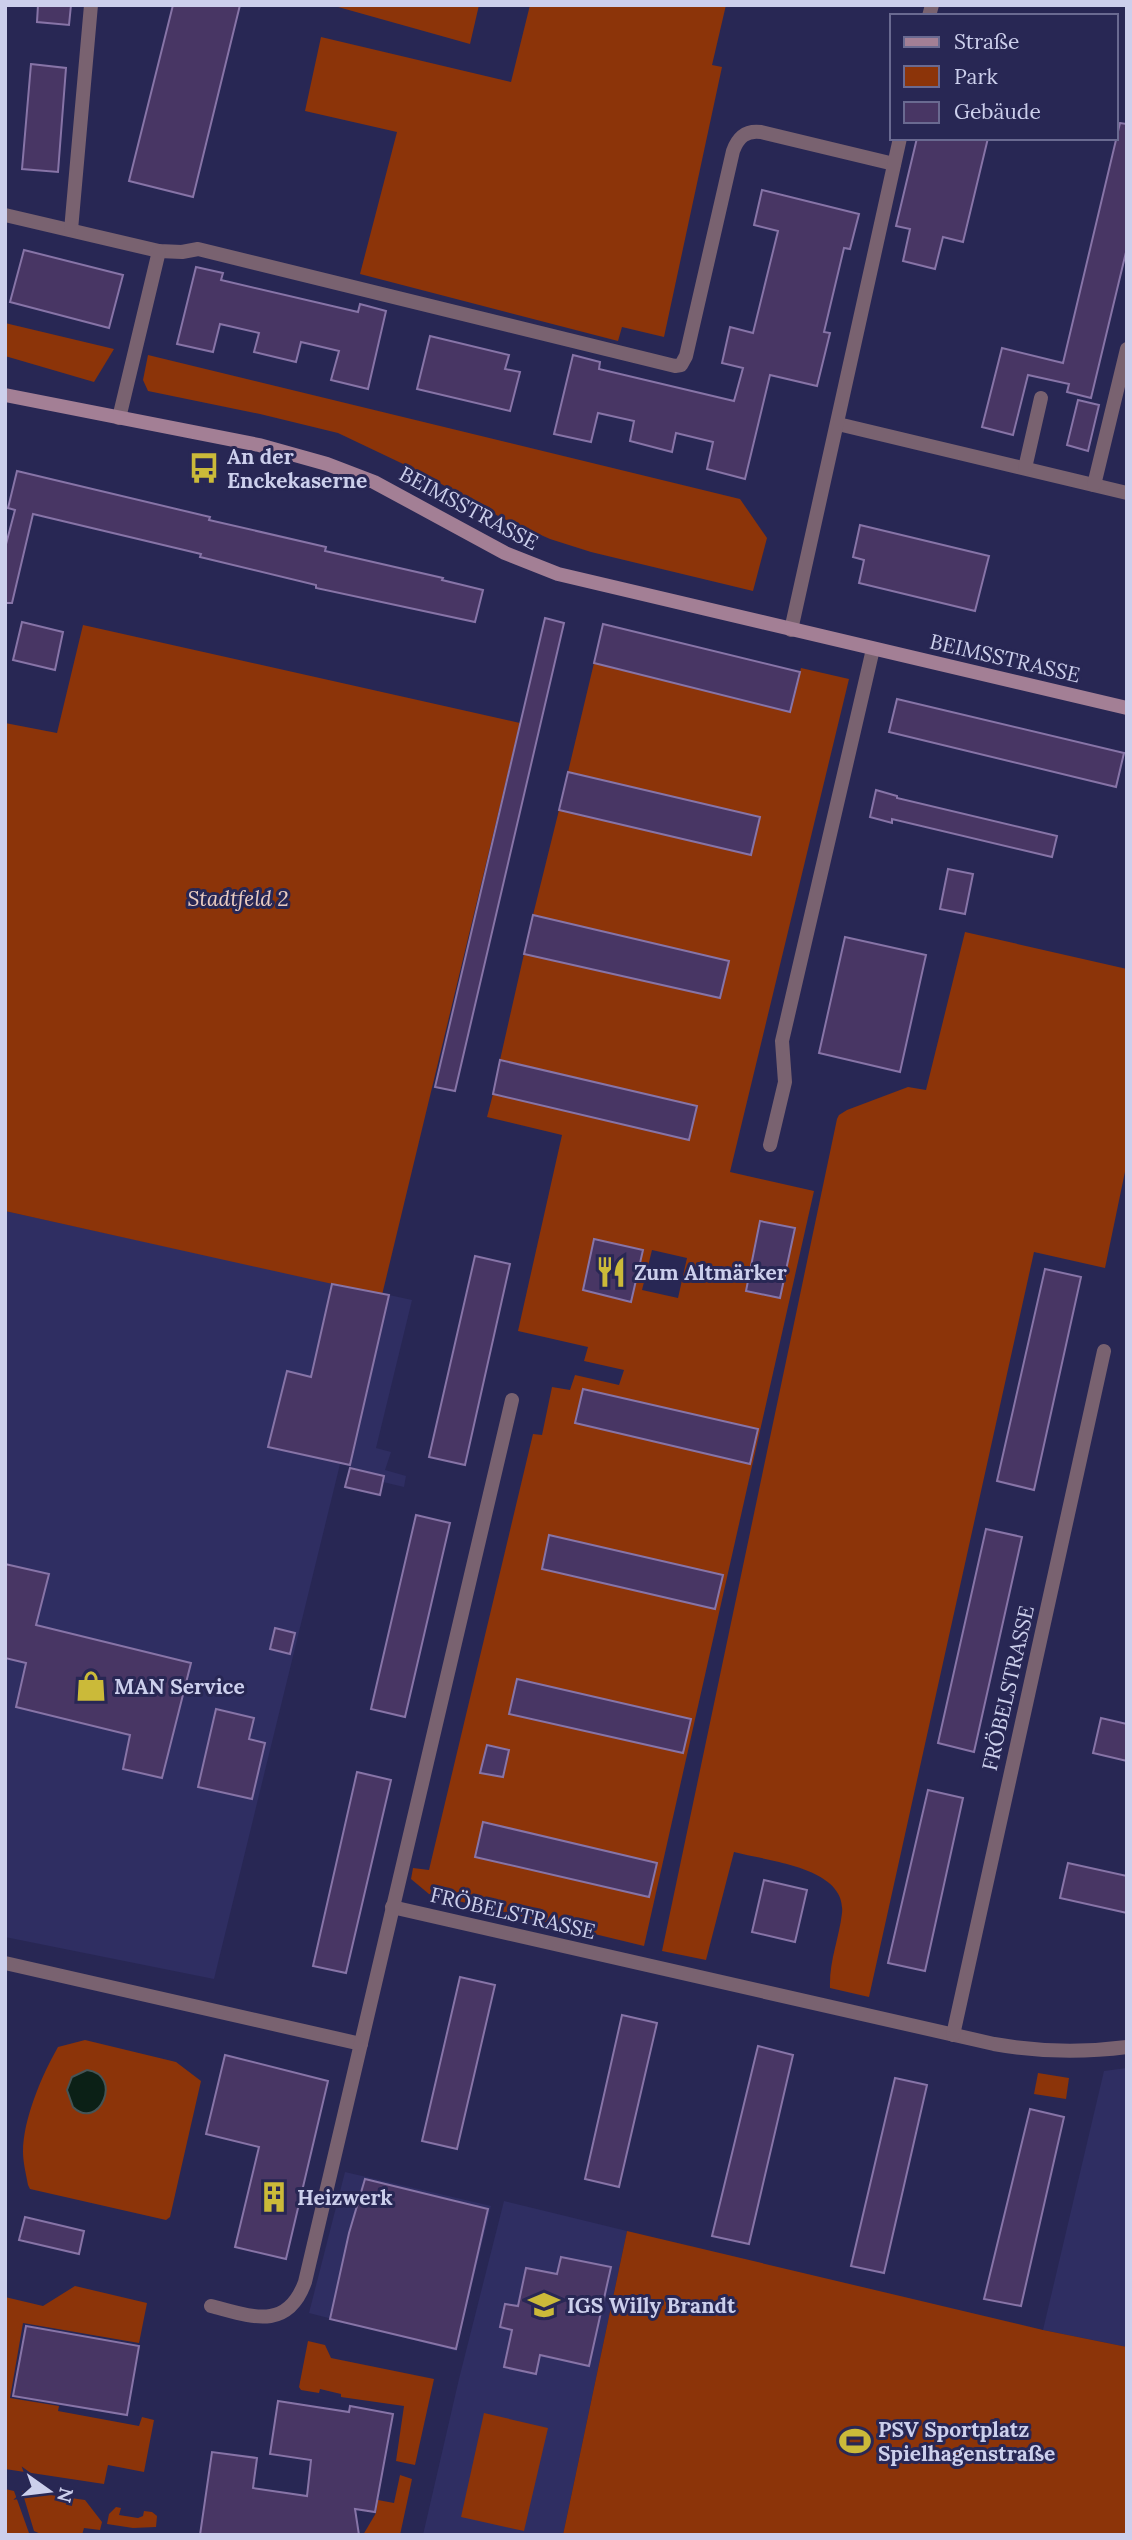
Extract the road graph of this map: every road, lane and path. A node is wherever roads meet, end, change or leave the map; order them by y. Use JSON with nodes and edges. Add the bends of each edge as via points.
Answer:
{"nodes":[{"id":1,"x":91,"y":5,"type":"edge"},
{"id":2,"x":900,"y":140,"type":"edge"},
{"id":3,"x":894,"y":164,"type":"junction"},
{"id":4,"x":5,"y":215,"type":"edge"},
{"id":5,"x":71,"y":230,"type":"junction"},
{"id":6,"x":159,"y":251,"type":"junction"},
{"id":7,"x":1127,"y":349,"type":"edge"},
{"id":8,"x":5,"y":395,"type":"edge"},
{"id":9,"x":1041,"y":398,"type":"dead end"},
{"id":10,"x":119,"y":418,"type":"junction"},
{"id":11,"x":838,"y":424,"type":"junction"},
{"id":12,"x":1025,"y":468,"type":"junction"},
{"id":13,"x":1094,"y":485,"type":"junction"},
{"id":14,"x":1127,"y":493,"type":"edge"},
{"id":15,"x":791,"y":630,"type":"junction"},
{"id":16,"x":873,"y":649,"type":"junction"},
{"id":17,"x":1127,"y":708,"type":"edge"},
{"id":18,"x":770,"y":1145,"type":"dead end"},
{"id":19,"x":1104,"y":1351,"type":"dead end"},
{"id":20,"x":512,"y":1400,"type":"dead end"},
{"id":21,"x":392,"y":1907,"type":"junction"},
{"id":22,"x":5,"y":1963,"type":"edge"},
{"id":23,"x":953,"y":2035,"type":"junction"},
{"id":24,"x":361,"y":2044,"type":"junction"},
{"id":25,"x":1127,"y":2047,"type":"edge"},
{"id":26,"x":211,"y":2306,"type":"dead end"}],
"edges":[{"from":1,"to":5,"type":"street"},
{"from":2,"to":3,"type":"street"},
{"from":3,"to":6,"type":"street","via":[[761,132],[742,136],[733,151],[686,356],[677,366],[198,249]]},
{"from":3,"to":11,"type":"street"},
{"from":4,"to":5,"type":"street"},
{"from":5,"to":6,"type":"street"},
{"from":6,"to":10,"type":"street"},
{"from":7,"to":13,"type":"street"},
{"from":8,"to":10,"type":"street","name":"BEIMSSTRASSE"},
{"from":9,"to":12,"type":"street"},
{"from":10,"to":15,"type":"street","name":"BEIMSSTRASSE","via":[[259,445],[327,464],[374,482],[541,569]]},
{"from":11,"to":12,"type":"street"},
{"from":11,"to":15,"type":"street"},
{"from":12,"to":13,"type":"street"},
{"from":13,"to":14,"type":"street"},
{"from":15,"to":16,"type":"street","name":"BEIMSSTRASSE"},
{"from":16,"to":17,"type":"street","name":"BEIMSSTRASSE"},
{"from":16,"to":18,"type":"street","via":[[782,1041],[785,1082]]},
{"from":19,"to":23,"type":"street","name":"FRÖBELSTRASSE"},
{"from":20,"to":21,"type":"street"},
{"from":21,"to":23,"type":"street","name":"FRÖBELSTRASSE"},
{"from":21,"to":24,"type":"street"},
{"from":22,"to":24,"type":"street"},
{"from":23,"to":25,"type":"street","name":"FRÖBELSTRASSE","via":[[1043,2051]]},
{"from":24,"to":26,"type":"street","via":[[299,2296],[289,2308],[271,2317]]}]}
